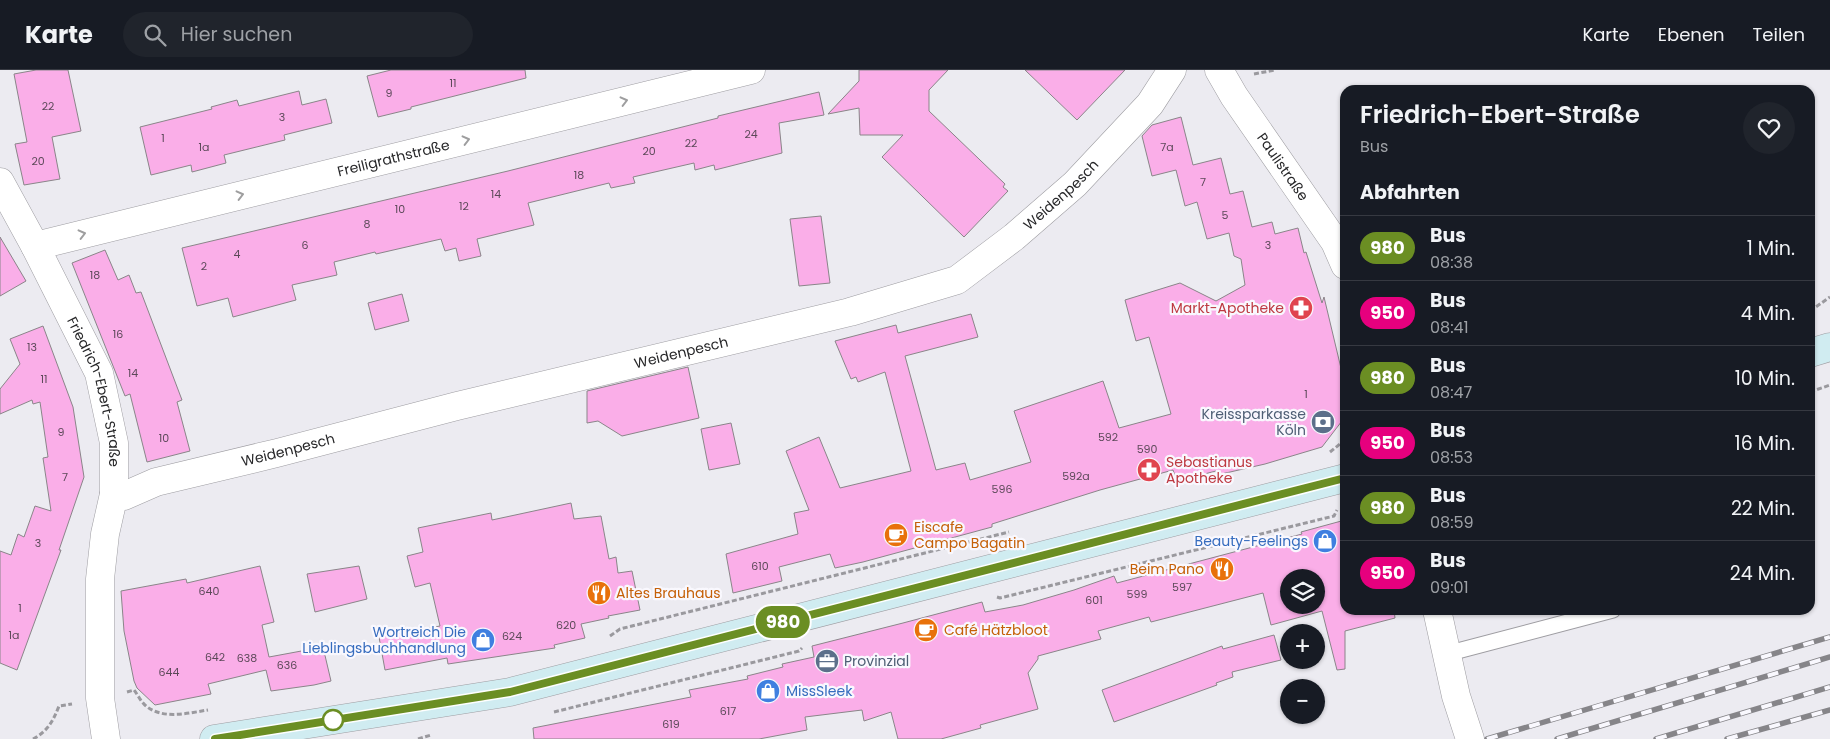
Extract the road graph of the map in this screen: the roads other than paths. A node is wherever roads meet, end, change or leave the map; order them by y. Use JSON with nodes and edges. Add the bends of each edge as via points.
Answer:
{"nodes":[{"id":1,"x":751,"y":70,"type":"edge"},
{"id":2,"x":1172,"y":70,"type":"edge"},
{"id":3,"x":1219,"y":70,"type":"edge"},
{"id":4,"x":0,"y":182,"type":"edge"},
{"id":5,"x":35,"y":246,"type":"junction"},
{"id":6,"x":1340,"y":254,"type":"edge"},
{"id":7,"x":1830,"y":347,"type":"edge"},
{"id":8,"x":1815,"y":352,"type":"edge"},
{"id":9,"x":1340,"y":479,"type":"edge"},
{"id":10,"x":114,"y":494,"type":"junction"},
{"id":11,"x":1439,"y":615,"type":"edge"},
{"id":12,"x":1594,"y":615,"type":"edge"},
{"id":13,"x":1446,"y":654,"type":"junction"},
{"id":14,"x":106,"y":739,"type":"edge"},
{"id":15,"x":214,"y":739,"type":"edge"},
{"id":16,"x":1470,"y":739,"type":"edge"}],
"edges":[{"from":5,"to":1,"type":"street","name":"Freiligrathstraße","one_way":true},
{"from":2,"to":10,"type":"street","name":"Weidenpesch","via":[[1150,104],[1074,184],[1014,237],[957,280],[850,312],[156,482],[124,496]]},
{"from":3,"to":6,"type":"street","name":"Paulistraße"},
{"from":4,"to":5,"type":"street","name":"Friedrich-Ebert-Straße"},
{"from":5,"to":10,"type":"street","name":"Friedrich-Ebert-Straße","via":[[99,373],[114,442]]},
{"from":7,"to":8,"type":"main road"},
{"from":9,"to":15,"type":"main road","via":[[510,692]]},
{"from":10,"to":14,"type":"street","name":"Friedrich-Ebert-Straße","via":[[100,579],[100,698]]},
{"from":11,"to":13,"type":"street"},
{"from":12,"to":13,"type":"lane"},
{"from":13,"to":16,"type":"street"}]}
